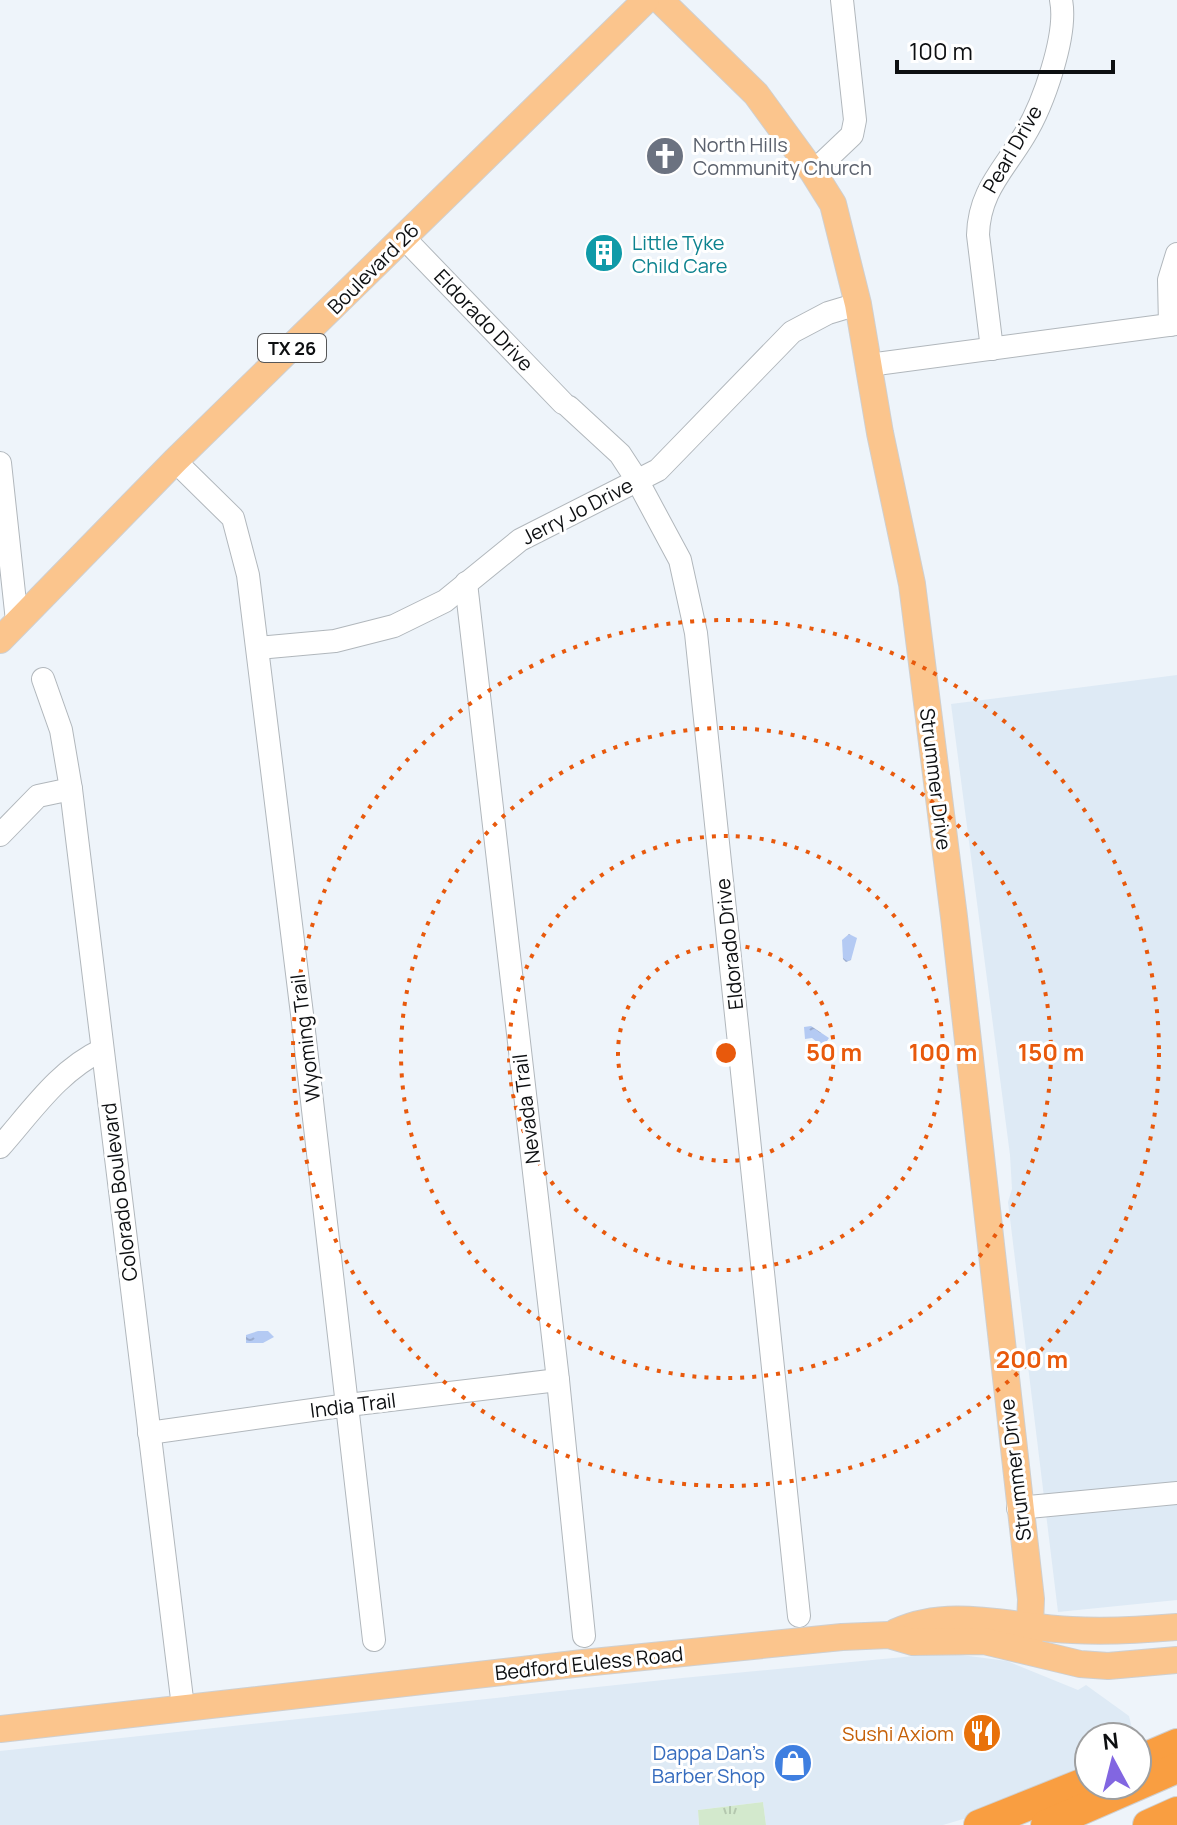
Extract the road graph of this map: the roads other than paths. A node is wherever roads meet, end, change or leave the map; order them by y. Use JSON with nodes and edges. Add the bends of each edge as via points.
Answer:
{"nodes":[{"id":1,"x":646,"y":0,"type":"edge"},
{"id":2,"x":660,"y":0,"type":"edge"},
{"id":3,"x":842,"y":0,"type":"edge"},
{"id":4,"x":1061,"y":0,"type":"edge"},
{"id":5,"x":813,"y":172,"type":"junction"},
{"id":6,"x":404,"y":238,"type":"junction"},
{"id":7,"x":1177,"y":254,"type":"edge"},
{"id":8,"x":858,"y":304,"type":"junction"},
{"id":9,"x":1173,"y":324,"type":"edge"},
{"id":10,"x":992,"y":349,"type":"junction"},
{"id":11,"x":869,"y":365,"type":"junction"},
{"id":12,"x":175,"y":461,"type":"junction"},
{"id":13,"x":0,"y":463,"type":"edge"},
{"id":14,"x":637,"y":480,"type":"junction"},
{"id":15,"x":466,"y":583,"type":"junction"},
{"id":16,"x":9,"y":631,"type":"edge"},
{"id":17,"x":258,"y":648,"type":"junction"},
{"id":18,"x":43,"y":679,"type":"dead end"},
{"id":19,"x":71,"y":789,"type":"junction"},
{"id":20,"x":0,"y":835,"type":"edge"},
{"id":21,"x":102,"y":1050,"type":"junction"},
{"id":22,"x":0,"y":1147,"type":"edge"},
{"id":23,"x":558,"y":1380,"type":"junction"},
{"id":24,"x":348,"y":1405,"type":"junction"},
{"id":25,"x":149,"y":1433,"type":"junction"},
{"id":26,"x":1177,"y":1493,"type":"edge"},
{"id":27,"x":1018,"y":1508,"type":"junction"},
{"id":28,"x":799,"y":1616,"type":"dead end"},
{"id":29,"x":1177,"y":1627,"type":"edge"},
{"id":30,"x":584,"y":1636,"type":"dead end"},
{"id":31,"x":1030,"y":1639,"type":"junction"},
{"id":32,"x":374,"y":1640,"type":"dead end"},
{"id":33,"x":1177,"y":1660,"type":"edge"},
{"id":34,"x":183,"y":1707,"type":"junction"},
{"id":35,"x":0,"y":1729,"type":"edge"},
{"id":36,"x":1177,"y":1744,"type":"edge"},
{"id":37,"x":1153,"y":1754,"type":"edge"},
{"id":38,"x":1177,"y":1768,"type":"edge"},
{"id":39,"x":1073,"y":1787,"type":"edge"},
{"id":40,"x":979,"y":1825,"type":"edge"},
{"id":41,"x":1046,"y":1825,"type":"edge"}],
"edges":[{"from":1,"to":6,"type":"main road","name":"Boulevard 26","number":"TX 26"},
{"from":2,"to":5,"type":"main road","name":"Strummer Drive","via":[[756,94]]},
{"from":3,"to":5,"type":"street","via":[[855,120],[852,135]]},
{"from":4,"to":10,"type":"street","name":"Pearl Drive","via":[[1062,33],[1037,113],[990,187],[978,218]]},
{"from":5,"to":8,"type":"main road","name":"Strummer Drive","via":[[833,204]]},
{"from":6,"to":12,"type":"main road","name":"Boulevard 26","number":"TX 26"},
{"from":6,"to":14,"type":"street","name":"Eldorado Drive","via":[[620,454]]},
{"from":7,"to":9,"type":"street","via":[[1169,280]]},
{"from":8,"to":11,"type":"main road","name":"Strummer Drive"},
{"from":8,"to":14,"type":"street","name":"Jerry Jo Drive","via":[[792,332],[669,460]]},
{"from":9,"to":10,"type":"street"},
{"from":10,"to":11,"type":"street"},
{"from":11,"to":27,"type":"main road","name":"Strummer Drive","via":[[912,584]]},
{"from":12,"to":16,"type":"main road","name":"Boulevard 26","number":"TX 26"},
{"from":12,"to":17,"type":"street","name":"Wyoming Trail","via":[[233,518]]},
{"from":13,"to":16,"type":"street"},
{"from":14,"to":15,"type":"street","name":"Jerry Jo Drive","via":[[520,540]]},
{"from":14,"to":28,"type":"street","name":"Eldorado Drive","via":[[680,560],[696,633]]},
{"from":15,"to":17,"type":"street","name":"Jerry Jo Drive","via":[[445,601],[394,626],[335,641]]},
{"from":15,"to":23,"type":"street","name":"Nevada Trail"},
{"from":17,"to":24,"type":"street","name":"Wyoming Trail"},
{"from":18,"to":19,"type":"street","name":"Colorado Boulevard","via":[[61,730]]},
{"from":19,"to":20,"type":"street","via":[[38,796]]},
{"from":19,"to":21,"type":"street","name":"Colorado Boulevard"},
{"from":21,"to":22,"type":"street","via":[[59,1079]]},
{"from":21,"to":25,"type":"street","name":"Colorado Boulevard"},
{"from":23,"to":24,"type":"street","name":"India Trail"},
{"from":23,"to":30,"type":"street","name":"Nevada Trail"},
{"from":24,"to":25,"type":"street","name":"India Trail"},
{"from":24,"to":32,"type":"street","name":"Wyoming Trail"},
{"from":25,"to":34,"type":"street","name":"Colorado Boulevard"},
{"from":26,"to":27,"type":"street"},
{"from":27,"to":31,"type":"main road","name":"Strummer Drive","via":[[1031,1599]]},
{"from":29,"to":31,"type":"main road"},
{"from":31,"to":33,"type":"main road","via":[[1080,1664]]},
{"from":31,"to":34,"type":"main road","name":"Bedford Euless Road","via":[[993,1620],[957,1620],[911,1625],[889,1635]]},
{"from":34,"to":35,"type":"main road","name":"Bedford Euless Road"},
{"from":36,"to":37,"type":"highway"},
{"from":38,"to":41,"type":"highway"},
{"from":39,"to":40,"type":"highway"}]}
